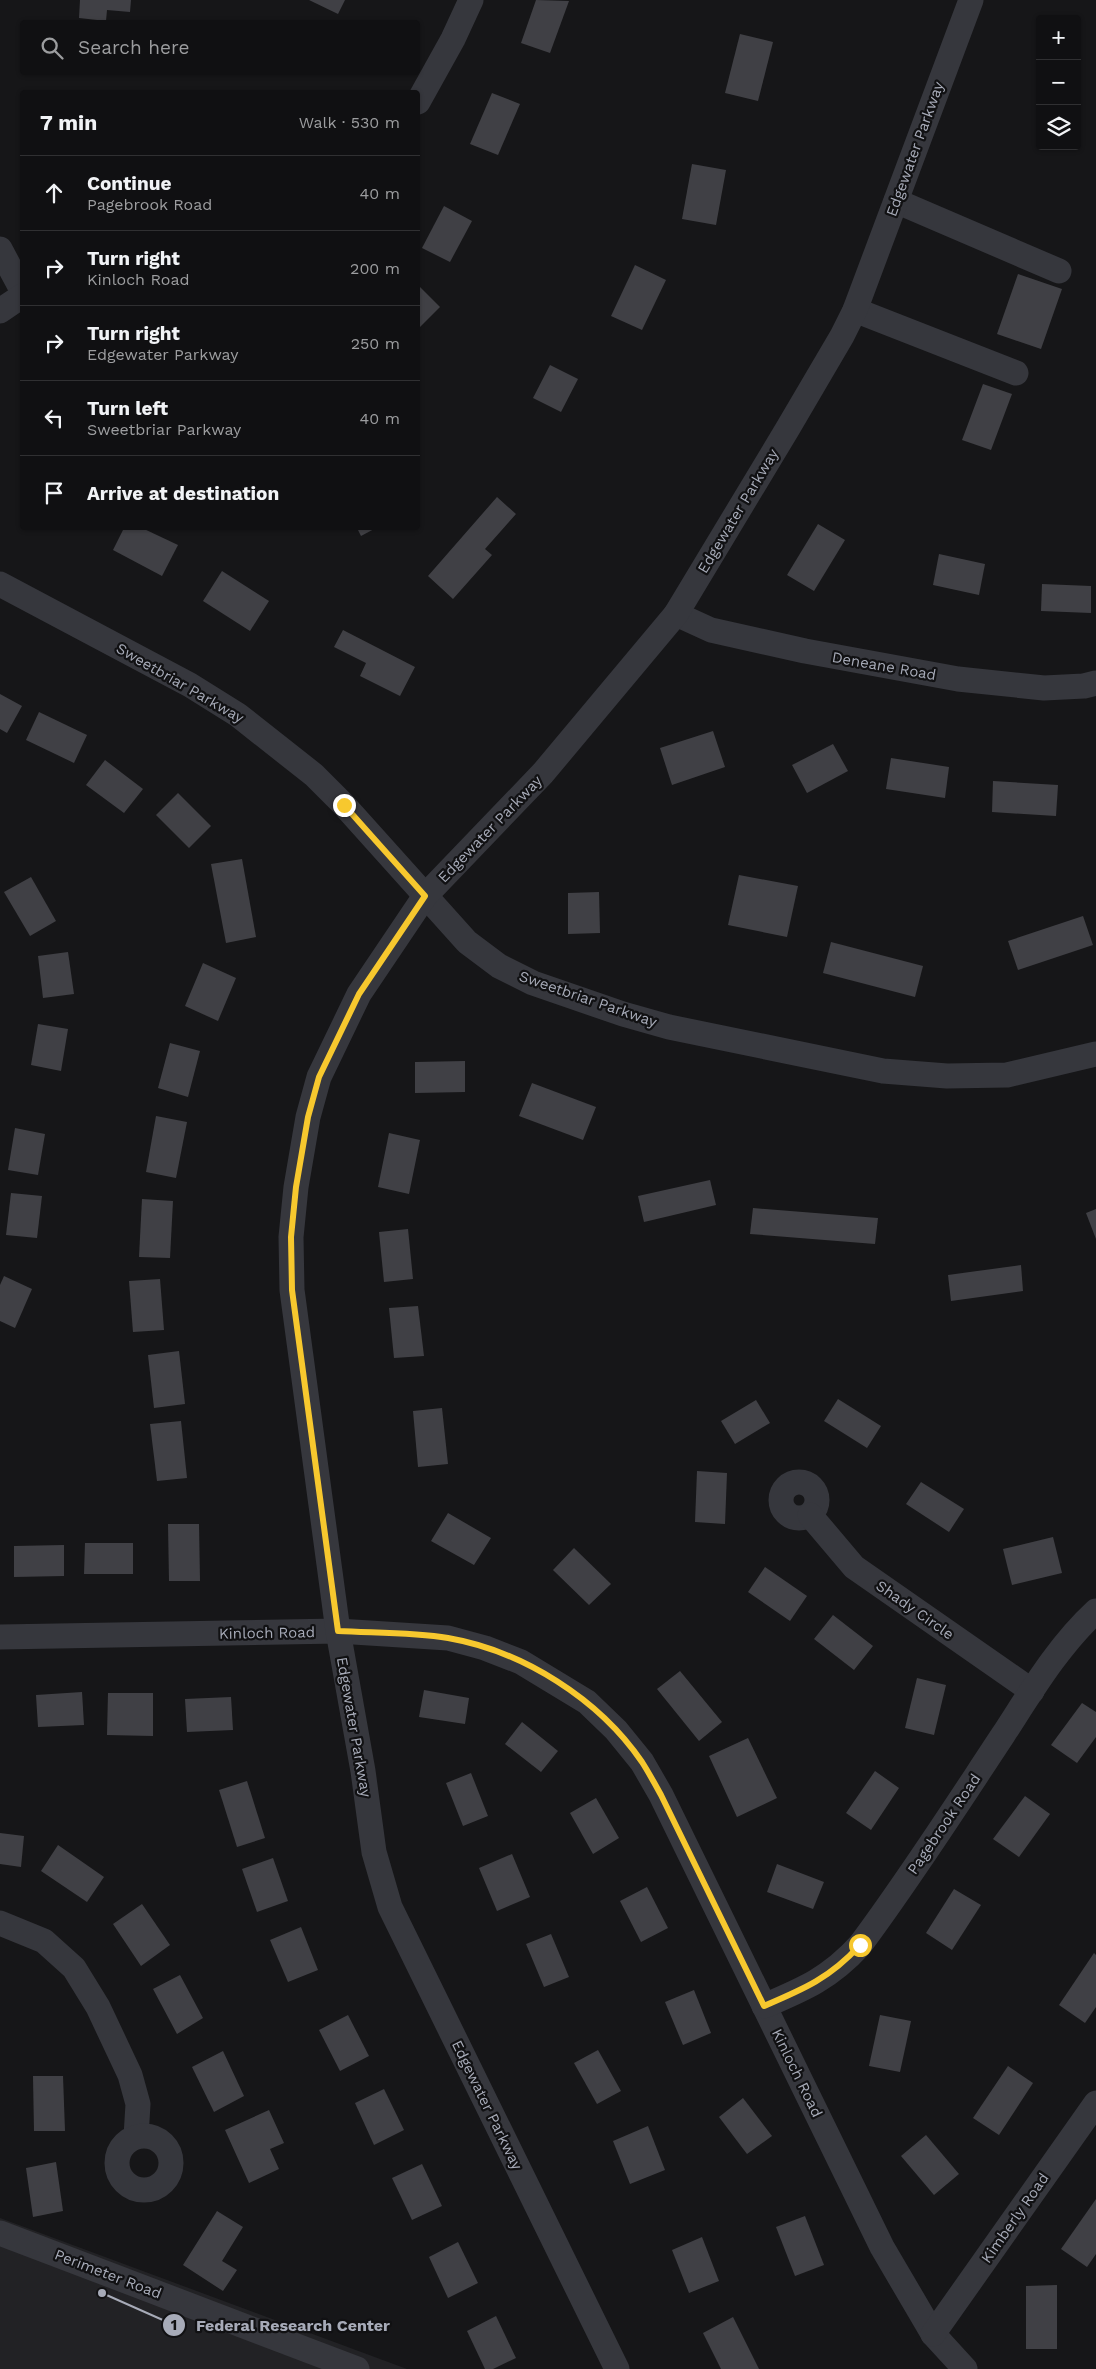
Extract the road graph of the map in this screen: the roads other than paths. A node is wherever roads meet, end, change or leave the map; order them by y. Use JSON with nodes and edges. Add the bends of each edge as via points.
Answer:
{"nodes":[{"id":1,"x":471,"y":0,"type":"edge"},
{"id":2,"x":971,"y":0,"type":"edge"},
{"id":3,"x":420,"y":98,"type":"edge"},
{"id":4,"x":896,"y":201,"type":"junction"},
{"id":5,"x":0,"y":249,"type":"edge"},
{"id":6,"x":1059,"y":271,"type":"dead end"},
{"id":7,"x":20,"y":286,"type":"edge"},
{"id":8,"x":20,"y":297,"type":"edge"},
{"id":9,"x":855,"y":310,"type":"junction"},
{"id":10,"x":0,"y":311,"type":"edge"},
{"id":11,"x":1016,"y":373,"type":"dead end"},
{"id":12,"x":0,"y":584,"type":"edge"},
{"id":13,"x":676,"y":614,"type":"junction"},
{"id":14,"x":1096,"y":683,"type":"edge"},
{"id":15,"x":425,"y":896,"type":"junction"},
{"id":16,"x":1096,"y":1054,"type":"edge"},
{"id":17,"x":810,"y":1515,"type":"dead end"},
{"id":18,"x":1096,"y":1611,"type":"edge"},
{"id":19,"x":338,"y":1631,"type":"junction"},
{"id":20,"x":0,"y":1637,"type":"edge"},
{"id":21,"x":1032,"y":1691,"type":"junction"},
{"id":22,"x":0,"y":1923,"type":"edge"},
{"id":23,"x":764,"y":2006,"type":"junction"},
{"id":24,"x":1096,"y":2103,"type":"edge"},
{"id":25,"x":136,"y":2137,"type":"dead end"},
{"id":26,"x":0,"y":2232,"type":"edge"},
{"id":27,"x":933,"y":2334,"type":"junction"},
{"id":28,"x":357,"y":2369,"type":"edge"},
{"id":29,"x":617,"y":2369,"type":"edge"},
{"id":30,"x":965,"y":2369,"type":"edge"}],
"edges":[{"from":1,"to":3,"type":"street"},
{"from":2,"to":4,"type":"street","name":"Edgewater Parkway"},
{"from":4,"to":6,"type":"street"},
{"from":4,"to":9,"type":"street","name":"Edgewater Parkway"},
{"from":5,"to":7,"type":"street"},
{"from":8,"to":10,"type":"street"},
{"from":9,"to":11,"type":"street"},
{"from":9,"to":13,"type":"street","name":"Edgewater Parkway","via":[[828,362]]},
{"from":12,"to":15,"type":"street","name":"Sweetbriar Parkway","via":[[190,685],[238,715],[314,775]]},
{"from":13,"to":14,"type":"street","name":"Deneane Road","via":[[711,630],[806,652],[958,679],[1044,688]]},
{"from":13,"to":15,"type":"street","name":"Edgewater Parkway","via":[[543,773]]},
{"from":15,"to":16,"type":"street","name":"Sweetbriar Parkway","via":[[467,942],[516,975],[624,1014],[698,1034],[883,1071],[947,1076],[1007,1075]]},
{"from":15,"to":19,"type":"street","name":"Edgewater Parkway","via":[[359,994],[334,1043],[319,1077],[308,1117],[296,1187],[291,1237],[292,1290]]},
{"from":17,"to":21,"type":"street","name":"Shady Circle","via":[[854,1567]]},
{"from":18,"to":21,"type":"street","name":"Pagebrook Road","via":[[1079,1626]]},
{"from":19,"to":20,"type":"street","name":"Kinloch Road"},
{"from":19,"to":23,"type":"street","name":"Kinloch Road","via":[[448,1638],[476,1645],[521,1662],[587,1702],[642,1762]]},
{"from":19,"to":29,"type":"street","name":"Edgewater Parkway","via":[[374,1852],[390,1907]]},
{"from":21,"to":23,"type":"street","name":"Pagebrook Road","via":[[860,1945],[820,1980]]},
{"from":22,"to":25,"type":"street","via":[[44,1941],[74,1968],[98,2008],[130,2076],[138,2104]]},
{"from":23,"to":27,"type":"street","name":"Kinloch Road","via":[[882,2247]]},
{"from":24,"to":27,"type":"street","name":"Kimberly Road"},
{"from":26,"to":28,"type":"street","name":"Perimeter Road"},
{"from":27,"to":30,"type":"street","name":"Kinloch Road"}]}
